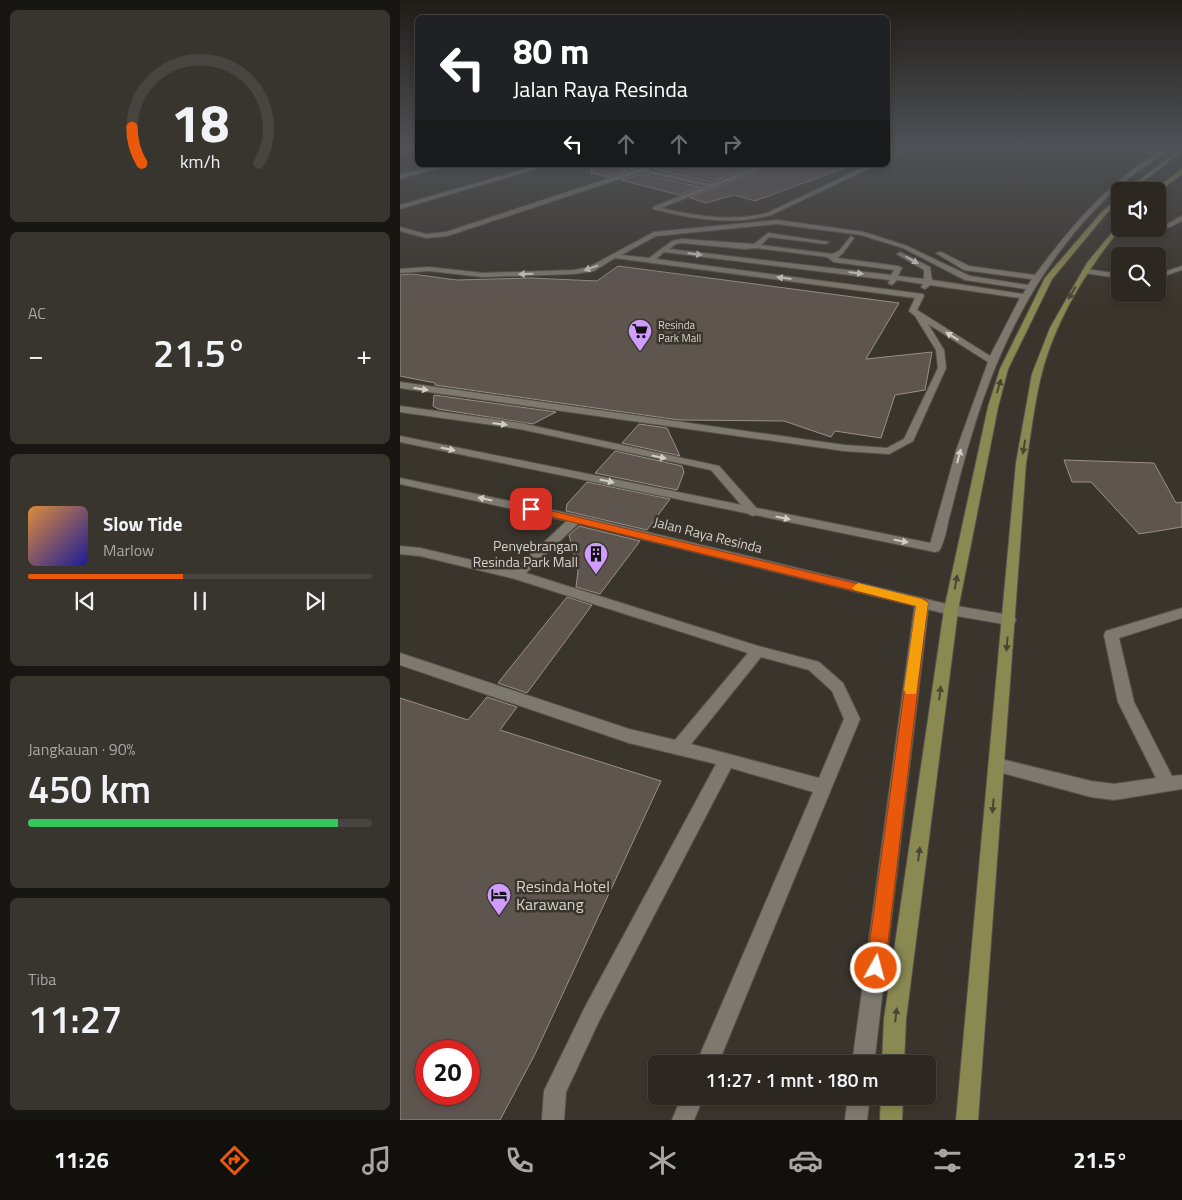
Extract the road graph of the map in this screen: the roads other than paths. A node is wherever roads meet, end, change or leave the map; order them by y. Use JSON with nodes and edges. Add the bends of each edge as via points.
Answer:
{"nodes":[{"id":1,"x":427,"y":199,"type":"edge"},
{"id":2,"x":552,"y":199,"type":"edge"},
{"id":3,"x":677,"y":199,"type":"edge"},
{"id":4,"x":800,"y":199,"type":"edge"},
{"id":5,"x":1102,"y":199,"type":"edge"},
{"id":6,"x":1111,"y":206,"type":"edge"},
{"id":7,"x":400,"y":207,"type":"edge"},
{"id":8,"x":1182,"y":218,"type":"edge"},
{"id":9,"x":762,"y":223,"type":"junction"},
{"id":10,"x":1166,"y":226,"type":"edge"},
{"id":11,"x":400,"y":229,"type":"edge"},
{"id":12,"x":806,"y":232,"type":"dead end"},
{"id":13,"x":768,"y":235,"type":"junction"},
{"id":14,"x":1111,"y":237,"type":"edge"},
{"id":15,"x":852,"y":238,"type":"junction"},
{"id":16,"x":826,"y":242,"type":"dead end"},
{"id":17,"x":756,"y":246,"type":"junction"},
{"id":18,"x":663,"y":250,"type":"junction"},
{"id":19,"x":939,"y":253,"type":"dead end"},
{"id":20,"x":614,"y":256,"type":"junction"},
{"id":21,"x":833,"y":258,"type":"junction"},
{"id":22,"x":650,"y":261,"type":"junction"},
{"id":23,"x":1182,"y":268,"type":"edge"},
{"id":24,"x":826,"y":269,"type":"junction"},
{"id":25,"x":400,"y":270,"type":"edge"},
{"id":26,"x":1086,"y":271,"type":"junction"},
{"id":27,"x":1166,"y":273,"type":"edge"},
{"id":28,"x":1111,"y":275,"type":"edge"},
{"id":29,"x":1037,"y":277,"type":"junction"},
{"id":30,"x":895,"y":278,"type":"junction"},
{"id":31,"x":814,"y":282,"type":"junction"},
{"id":32,"x":928,"y":282,"type":"junction"},
{"id":33,"x":1030,"y":287,"type":"junction"},
{"id":34,"x":887,"y":291,"type":"junction"},
{"id":35,"x":920,"y":296,"type":"junction"},
{"id":36,"x":1023,"y":296,"type":"junction"},
{"id":37,"x":918,"y":316,"type":"junction"},
{"id":38,"x":991,"y":360,"type":"junction"},
{"id":39,"x":400,"y":385,"type":"edge"},
{"id":40,"x":400,"y":409,"type":"edge"},
{"id":41,"x":400,"y":439,"type":"edge"},
{"id":42,"x":400,"y":481,"type":"edge"},
{"id":43,"x":754,"y":512,"type":"junction"},
{"id":44,"x":576,"y":519,"type":"junction"},
{"id":45,"x":400,"y":550,"type":"edge"},
{"id":46,"x":517,"y":576,"type":"junction"},
{"id":47,"x":922,"y":603,"type":"junction"},
{"id":48,"x":951,"y":610,"type":"junction"},
{"id":49,"x":1182,"y":613,"type":"edge"},
{"id":50,"x":1009,"y":620,"type":"junction"},
{"id":51,"x":758,"y":651,"type":"junction"},
{"id":52,"x":400,"y":659,"type":"edge"},
{"id":53,"x":678,"y":748,"type":"junction"},
{"id":54,"x":727,"y":760,"type":"junction"},
{"id":55,"x":997,"y":765,"type":"junction"},
{"id":56,"x":1175,"y":783,"type":"edge"},
{"id":57,"x":823,"y":787,"type":"junction"},
{"id":58,"x":711,"y":1055,"type":"edge"},
{"id":59,"x":864,"y":1055,"type":"edge"},
{"id":60,"x":893,"y":1055,"type":"edge"},
{"id":61,"x":689,"y":1105,"type":"edge"},
{"id":62,"x":858,"y":1105,"type":"edge"},
{"id":63,"x":892,"y":1105,"type":"edge"},
{"id":64,"x":553,"y":1120,"type":"edge"},
{"id":65,"x":683,"y":1120,"type":"edge"},
{"id":66,"x":856,"y":1120,"type":"edge"},
{"id":67,"x":891,"y":1120,"type":"edge"},
{"id":68,"x":967,"y":1120,"type":"edge"}],
"edges":[{"from":1,"to":7,"type":"street"},
{"from":2,"to":11,"type":"street","via":[[447,234],[426,236]]},
{"from":3,"to":4,"type":"street","via":[[655,208],[711,221],[769,214]]},
{"from":5,"to":29,"type":"street","via":[[1072,228]]},
{"from":48,"to":6,"type":"main road","one_way":true,"via":[[993,406],[1004,369],[1049,278]]},
{"from":8,"to":10,"type":"street"},
{"from":9,"to":13,"type":"street"},
{"from":9,"to":20,"type":"street","via":[[654,234]]},
{"from":9,"to":33,"type":"street","via":[[862,233],[905,247],[972,279]]},
{"from":12,"to":15,"type":"street"},
{"from":13,"to":16,"type":"street"},
{"from":13,"to":17,"type":"street"},
{"from":14,"to":26,"type":"main road"},
{"from":15,"to":21,"type":"street"},
{"from":15,"to":32,"type":"street","one_way":true,"via":[[883,246],[910,259],[927,269]]},
{"from":17,"to":18,"type":"street","via":[[677,241]]},
{"from":17,"to":21,"type":"street"},
{"from":18,"to":22,"type":"street"},
{"from":18,"to":24,"type":"street","one_way":true},
{"from":19,"to":29,"type":"street","via":[[971,269]]},
{"from":20,"to":22,"type":"street"},
{"from":20,"to":25,"type":"street","one_way":true,"via":[[591,269],[574,272],[484,275],[429,269]]},
{"from":21,"to":24,"type":"street"},
{"from":21,"to":30,"type":"street","via":[[898,268]]},
{"from":31,"to":22,"type":"street","one_way":true},
{"from":23,"to":27,"type":"street"},
{"from":24,"to":30,"type":"street","one_way":true},
{"from":24,"to":31,"type":"street"},
{"from":26,"to":28,"type":"street"},
{"from":26,"to":50,"type":"main road","one_way":true,"via":[[1066,304],[1031,397]]},
{"from":29,"to":33,"type":"street"},
{"from":30,"to":32,"type":"street"},
{"from":30,"to":34,"type":"street"},
{"from":31,"to":34,"type":"street"},
{"from":32,"to":35,"type":"street"},
{"from":32,"to":36,"type":"street"},
{"from":33,"to":36,"type":"street"},
{"from":34,"to":35,"type":"street"},
{"from":35,"to":37,"type":"street","via":[[913,311]]},
{"from":36,"to":38,"type":"street"},
{"from":38,"to":37,"type":"street","one_way":true},
{"from":39,"to":37,"type":"street","one_way":true,"via":[[844,448],[888,451],[908,441],[942,368],[940,350]]},
{"from":43,"to":38,"type":"street","one_way":true,"via":[[935,548],[972,409]]},
{"from":40,"to":43,"type":"street","one_way":true,"via":[[520,426],[715,468]]},
{"from":41,"to":43,"type":"street","one_way":true},
{"from":44,"to":42,"type":"street","name":"Jalan Raya Resinda","one_way":true},
{"from":44,"to":46,"type":"street"},
{"from":44,"to":47,"type":"street","name":"Jalan Raya Resinda"},
{"from":45,"to":46,"type":"street"},
{"from":46,"to":51,"type":"street"},
{"from":47,"to":48,"type":"street","name":"Jalan Raya Resinda"},
{"from":47,"to":59,"type":"street"},
{"from":48,"to":50,"type":"street","name":"Jalan Raya Resinda"},
{"from":60,"to":48,"type":"main road","one_way":true,"via":[[895,1019]]},
{"from":49,"to":56,"type":"street","via":[[1111,635],[1126,702]]},
{"from":50,"to":55,"type":"main road","one_way":true},
{"from":51,"to":53,"type":"street"},
{"from":51,"to":57,"type":"street","via":[[814,666],[838,687],[852,718]]},
{"from":52,"to":53,"type":"street","via":[[629,736]]},
{"from":53,"to":54,"type":"street"},
{"from":54,"to":57,"type":"street"},
{"from":54,"to":64,"type":"street","via":[[567,1065],[555,1090]]},
{"from":55,"to":56,"type":"street","via":[[1114,792]]},
{"from":55,"to":68,"type":"main road","one_way":true},
{"from":57,"to":58,"type":"street"},
{"from":61,"to":65,"type":"street"},
{"from":62,"to":66,"type":"street"},
{"from":63,"to":67,"type":"main road"}]}
